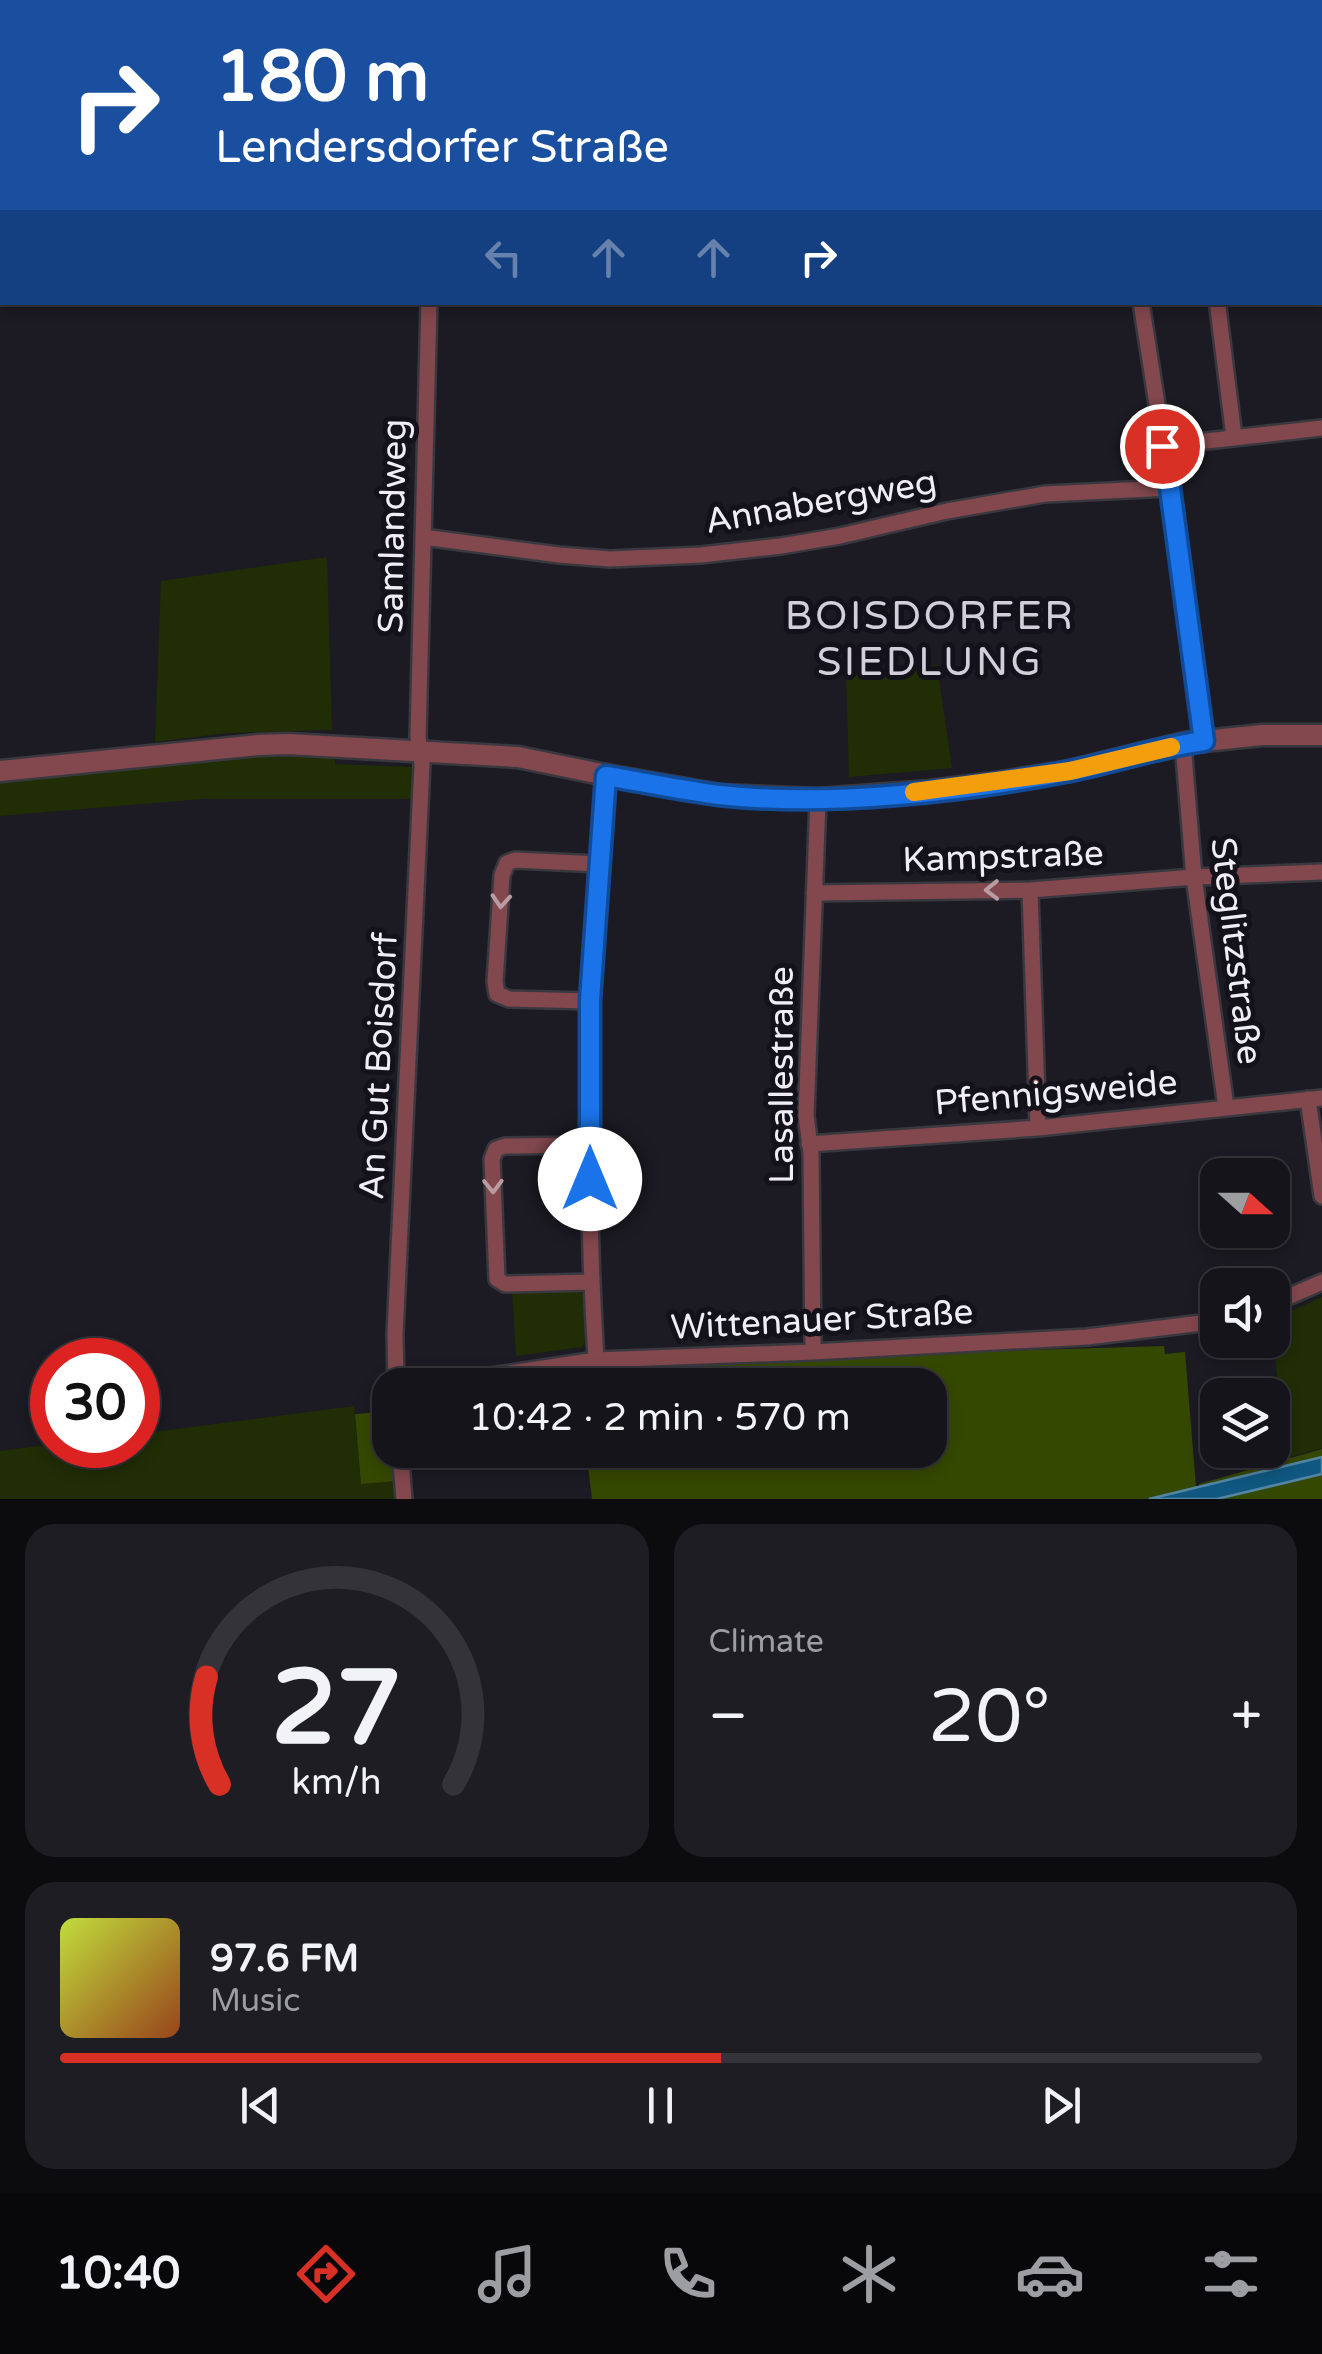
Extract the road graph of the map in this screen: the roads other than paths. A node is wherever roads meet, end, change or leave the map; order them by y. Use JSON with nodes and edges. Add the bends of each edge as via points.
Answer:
{"nodes":[{"id":1,"x":430,"y":305,"type":"edge"},
{"id":2,"x":1141,"y":305,"type":"edge"},
{"id":3,"x":1218,"y":308,"type":"dead end"},
{"id":4,"x":1322,"y":428,"type":"edge"},
{"id":5,"x":1234,"y":437,"type":"junction"},
{"id":6,"x":1162,"y":446,"type":"junction"},
{"id":7,"x":1170,"y":488,"type":"junction"},
{"id":8,"x":423,"y":537,"type":"junction"},
{"id":9,"x":1322,"y":735,"type":"edge"},
{"id":10,"x":1195,"y":742,"type":"junction"},
{"id":11,"x":421,"y":750,"type":"junction"},
{"id":12,"x":0,"y":771,"type":"edge"},
{"id":13,"x":606,"y":776,"type":"junction"},
{"id":14,"x":818,"y":799,"type":"junction"},
{"id":15,"x":599,"y":864,"type":"junction"},
{"id":16,"x":1322,"y":872,"type":"edge"},
{"id":17,"x":1194,"y":877,"type":"junction"},
{"id":18,"x":1030,"y":890,"type":"junction"},
{"id":19,"x":814,"y":892,"type":"junction"},
{"id":20,"x":590,"y":1000,"type":"junction"},
{"id":21,"x":1315,"y":1098,"type":"edge"},
{"id":22,"x":1226,"y":1107,"type":"junction"},
{"id":23,"x":1038,"y":1128,"type":"junction"},
{"id":24,"x":810,"y":1144,"type":"junction"},
{"id":25,"x":590,"y":1145,"type":"junction"},
{"id":26,"x":1322,"y":1196,"type":"edge"},
{"id":27,"x":591,"y":1282,"type":"junction"},
{"id":28,"x":1322,"y":1282,"type":"edge"},
{"id":29,"x":1290,"y":1296,"type":"edge"},
{"id":30,"x":1200,"y":1323,"type":"edge"},
{"id":31,"x":814,"y":1352,"type":"junction"},
{"id":32,"x":596,"y":1360,"type":"junction"},
{"id":33,"x":396,"y":1368,"type":"edge"},
{"id":34,"x":543,"y":1368,"type":"edge"},
{"id":35,"x":401,"y":1468,"type":"edge"},
{"id":36,"x":404,"y":1499,"type":"edge"}],
"edges":[{"from":1,"to":8,"type":"street","name":"Samlandweg"},
{"from":2,"to":6,"type":"street","name":"Steglitzstraße"},
{"from":3,"to":5,"type":"street"},
{"from":4,"to":5,"type":"street"},
{"from":5,"to":6,"type":"street"},
{"from":6,"to":7,"type":"street","name":"Steglitzstraße"},
{"from":7,"to":8,"type":"street","name":"Annabergweg","via":[[1045,494],[825,539],[701,554],[559,555]]},
{"from":7,"to":10,"type":"street","name":"Steglitzstraße"},
{"from":8,"to":11,"type":"street","name":"Samlandweg"},
{"from":9,"to":10,"type":"street"},
{"from":10,"to":14,"type":"street","via":[[1014,780]]},
{"from":10,"to":17,"type":"street","name":"Steglitzstraße","via":[[1184,756]]},
{"from":11,"to":12,"type":"street","via":[[258,744]]},
{"from":11,"to":13,"type":"street","via":[[518,757]]},
{"from":11,"to":33,"type":"street","name":"An Gut Boisdorf"},
{"from":13,"to":14,"type":"street","via":[[720,795]]},
{"from":13,"to":15,"type":"street"},
{"from":14,"to":19,"type":"street","name":"Lasallestraße"},
{"from":15,"to":20,"type":"street"},
{"from":15,"to":20,"type":"street","one_way":true,"via":[[515,860],[502,875],[498,994]]},
{"from":16,"to":17,"type":"street","name":"Kampstraße"},
{"from":17,"to":18,"type":"street","name":"Kampstraße"},
{"from":17,"to":22,"type":"street","name":"Steglitzstraße"},
{"from":18,"to":19,"type":"street","name":"Kampstraße","one_way":true},
{"from":18,"to":23,"type":"street"},
{"from":19,"to":24,"type":"street","name":"Lasallestraße"},
{"from":20,"to":25,"type":"street"},
{"from":21,"to":22,"type":"street","name":"Pfennigsweide"},
{"from":21,"to":26,"type":"street"},
{"from":22,"to":23,"type":"street","name":"Pfennigsweide"},
{"from":23,"to":24,"type":"street","name":"Pfennigsweide"},
{"from":24,"to":31,"type":"street","name":"Lasallestraße"},
{"from":25,"to":27,"type":"street"},
{"from":25,"to":27,"type":"street","one_way":true,"via":[[504,1146],[492,1159],[496,1279]]},
{"from":27,"to":32,"type":"street"},
{"from":28,"to":29,"type":"street"},
{"from":30,"to":31,"type":"street","name":"Wittenauer Straße","via":[[1087,1337]]},
{"from":31,"to":32,"type":"street","name":"Wittenauer Straße"},
{"from":32,"to":34,"type":"street","name":"Wittenauer Straße"},
{"from":35,"to":36,"type":"street"}]}
